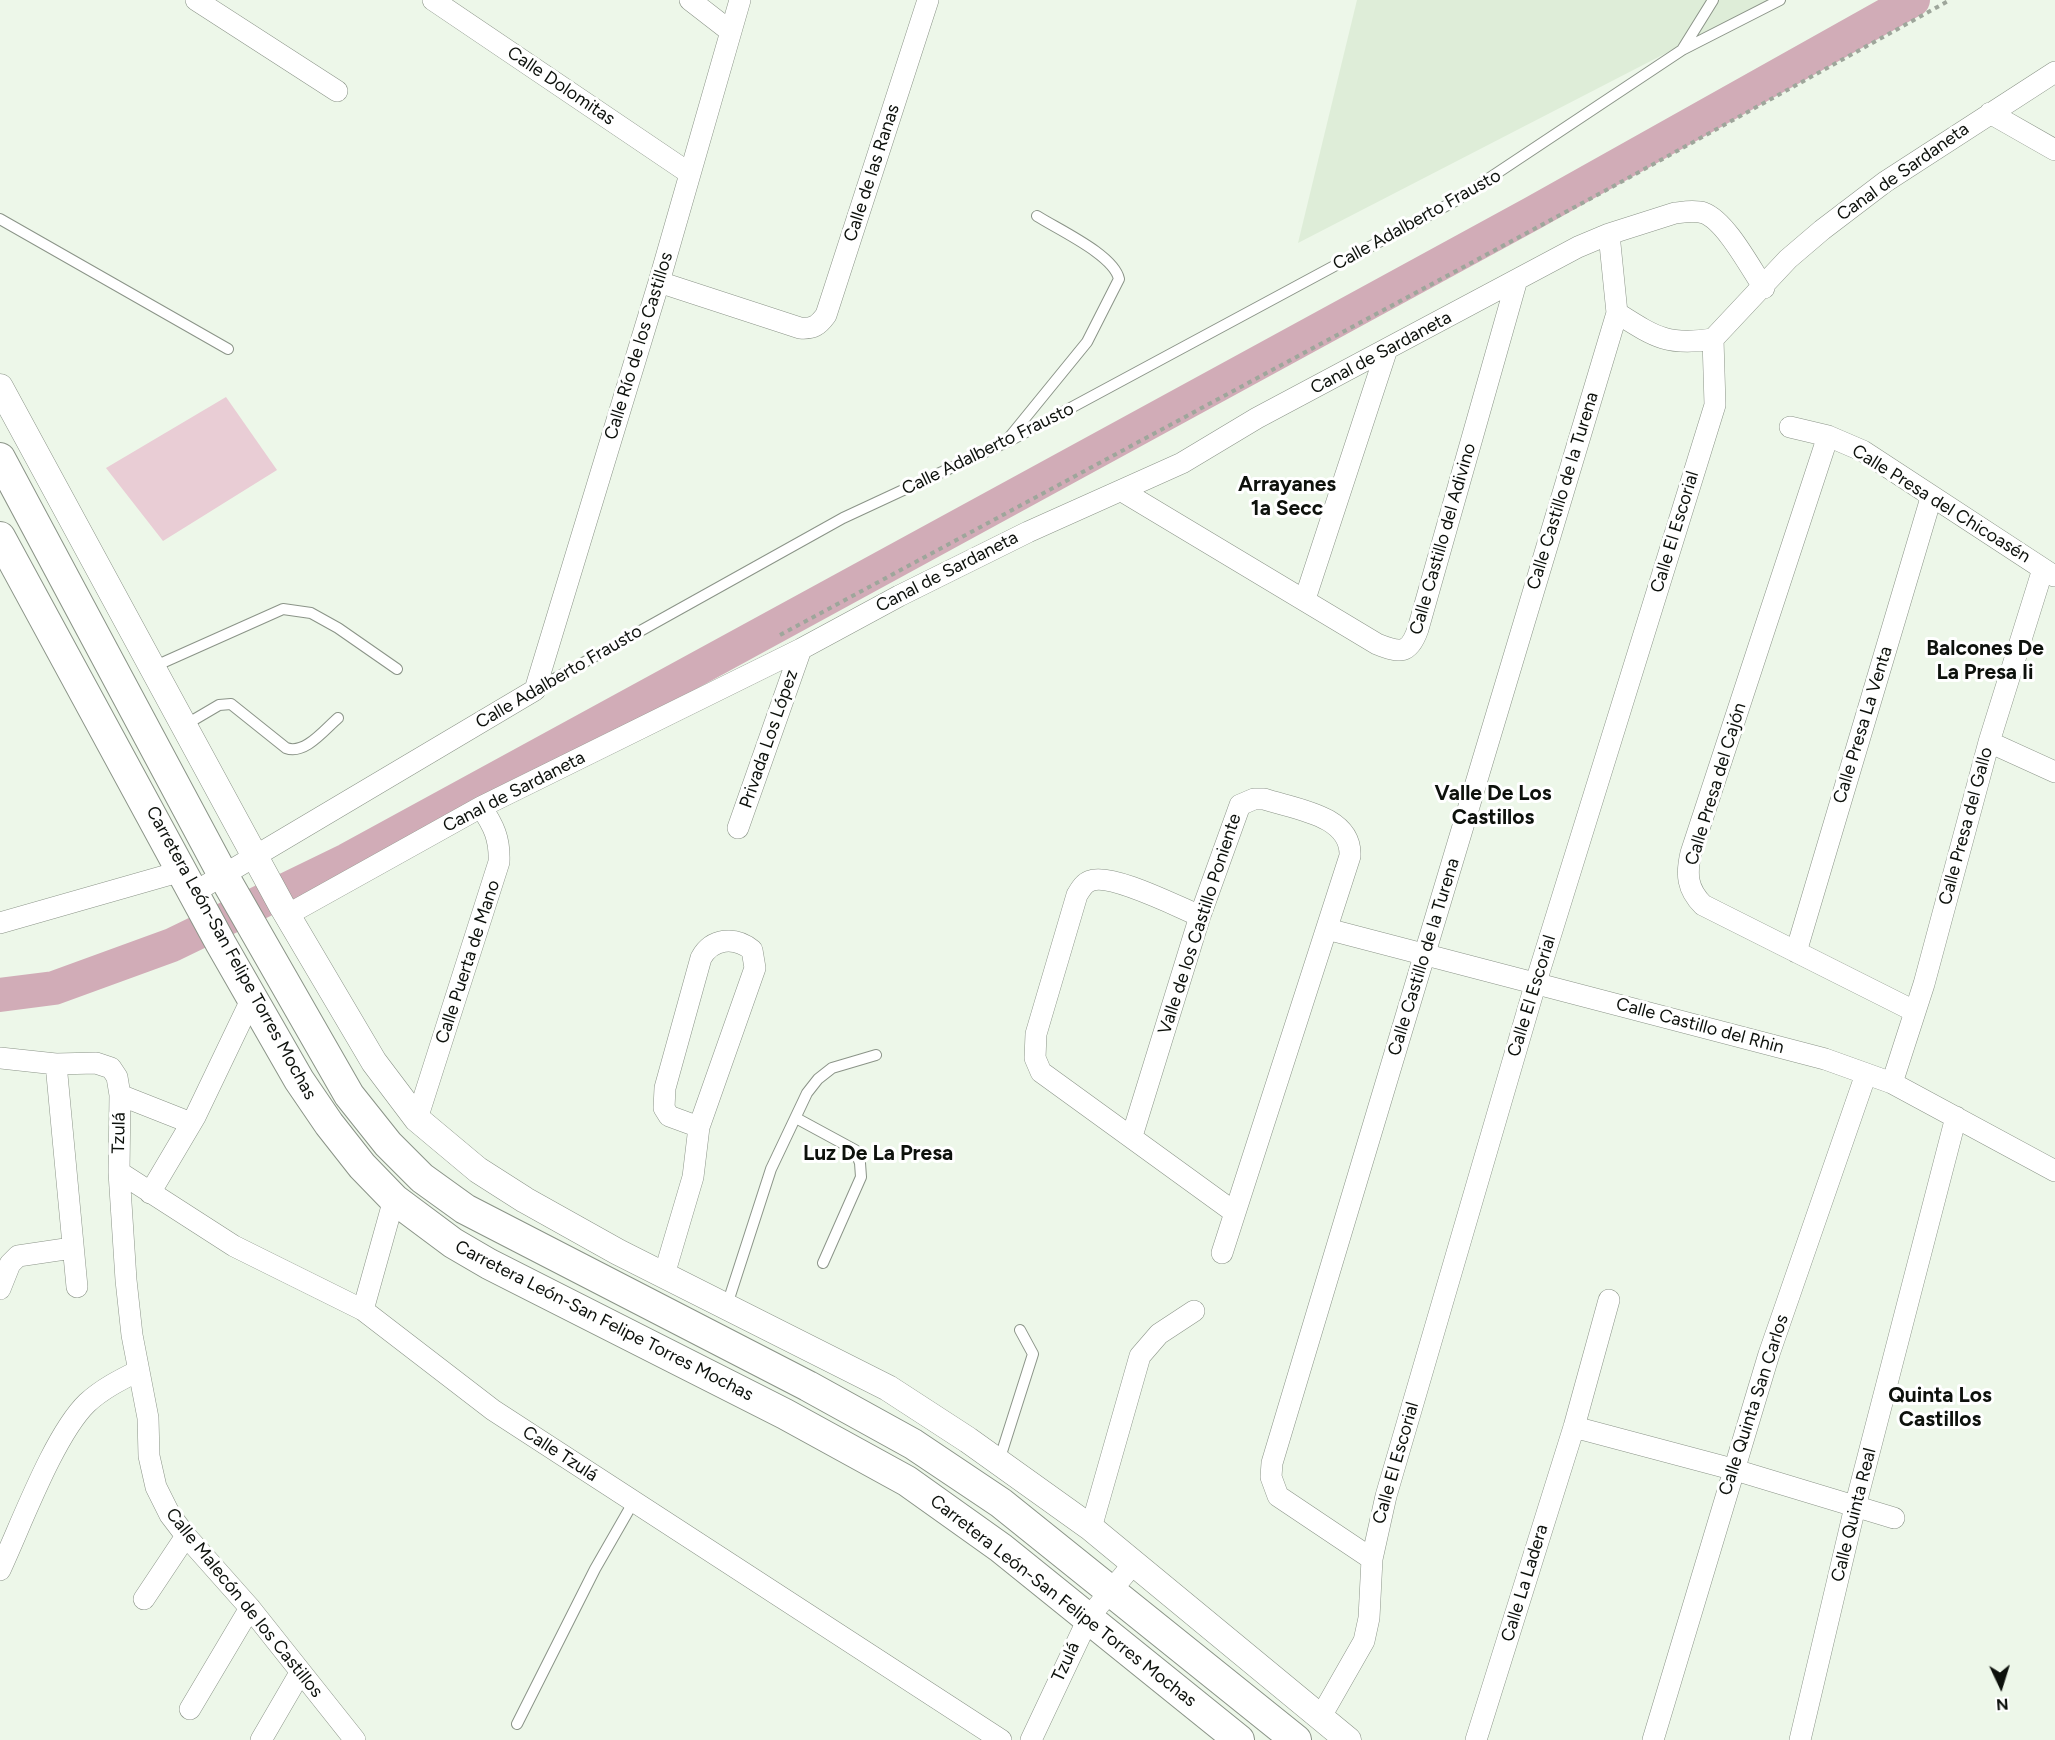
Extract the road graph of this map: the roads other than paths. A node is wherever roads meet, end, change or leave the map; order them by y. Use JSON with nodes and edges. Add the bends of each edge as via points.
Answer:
{"nodes":[{"id":1,"x":196,"y":0,"type":"edge"},
{"id":2,"x":433,"y":0,"type":"edge"},
{"id":3,"x":690,"y":0,"type":"edge"},
{"id":4,"x":740,"y":0,"type":"edge"},
{"id":5,"x":928,"y":0,"type":"edge"},
{"id":6,"x":1713,"y":0,"type":"edge"},
{"id":7,"x":1780,"y":0,"type":"edge"},
{"id":8,"x":220,"y":6,"type":"edge"},
{"id":9,"x":730,"y":31,"type":"junction"},
{"id":10,"x":1682,"y":51,"type":"junction"},
{"id":11,"x":2055,"y":72,"type":"edge"},
{"id":12,"x":337,"y":91,"type":"dead end"},
{"id":13,"x":1990,"y":112,"type":"junction"},
{"id":14,"x":2055,"y":150,"type":"edge"},
{"id":15,"x":689,"y":173,"type":"junction"},
{"id":16,"x":1037,"y":216,"type":"dead end"},
{"id":17,"x":0,"y":219,"type":"edge"},
{"id":18,"x":1609,"y":234,"type":"junction"},
{"id":19,"x":659,"y":282,"type":"junction"},
{"id":20,"x":1516,"y":283,"type":"junction"},
{"id":21,"x":1764,"y":288,"type":"junction"},
{"id":22,"x":1617,"y":313,"type":"junction"},
{"id":23,"x":1713,"y":339,"type":"junction"},
{"id":24,"x":228,"y":349,"type":"dead end"},
{"id":25,"x":1386,"y":352,"type":"junction"},
{"id":26,"x":0,"y":387,"type":"edge"},
{"id":27,"x":1790,"y":427,"type":"dead end"},
{"id":28,"x":1828,"y":436,"type":"junction"},
{"id":29,"x":1004,"y":444,"type":"junction"},
{"id":30,"x":0,"y":458,"type":"edge"},
{"id":31,"x":1122,"y":491,"type":"junction"},
{"id":32,"x":1931,"y":498,"type":"junction"},
{"id":33,"x":0,"y":537,"type":"edge"},
{"id":34,"x":2049,"y":573,"type":"edge"},
{"id":35,"x":1305,"y":599,"type":"junction"},
{"id":36,"x":801,"y":649,"type":"junction"},
{"id":37,"x":153,"y":667,"type":"junction"},
{"id":38,"x":397,"y":669,"type":"dead end"},
{"id":39,"x":535,"y":690,"type":"junction"},
{"id":40,"x":338,"y":718,"type":"dead end"},
{"id":41,"x":185,"y":725,"type":"junction"},
{"id":42,"x":1989,"y":742,"type":"junction"},
{"id":43,"x":2055,"y":772,"type":"edge"},
{"id":44,"x":481,"y":807,"type":"junction"},
{"id":45,"x":738,"y":828,"type":"dead end"},
{"id":46,"x":260,"y":863,"type":"junction"},
{"id":47,"x":227,"y":881,"type":"junction"},
{"id":48,"x":191,"y":889,"type":"junction"},
{"id":49,"x":285,"y":911,"type":"junction"},
{"id":50,"x":1200,"y":916,"type":"junction"},
{"id":51,"x":0,"y":923,"type":"edge"},
{"id":52,"x":1327,"y":929,"type":"junction"},
{"id":53,"x":1796,"y":952,"type":"junction"},
{"id":54,"x":1425,"y":953,"type":"junction"},
{"id":55,"x":1536,"y":982,"type":"junction"},
{"id":56,"x":252,"y":998,"type":"junction"},
{"id":57,"x":1914,"y":1011,"type":"junction"},
{"id":58,"x":876,"y":1055,"type":"dead end"},
{"id":59,"x":0,"y":1058,"type":"edge"},
{"id":60,"x":56,"y":1064,"type":"junction"},
{"id":61,"x":1866,"y":1074,"type":"junction"},
{"id":62,"x":1892,"y":1083,"type":"junction"},
{"id":63,"x":120,"y":1095,"type":"junction"},
{"id":64,"x":1956,"y":1117,"type":"junction"},
{"id":65,"x":796,"y":1118,"type":"junction"},
{"id":66,"x":417,"y":1119,"type":"junction"},
{"id":67,"x":191,"y":1123,"type":"junction"},
{"id":68,"x":699,"y":1126,"type":"junction"},
{"id":69,"x":1132,"y":1136,"type":"junction"},
{"id":70,"x":2055,"y":1171,"type":"edge"},
{"id":71,"x":119,"y":1172,"type":"junction"},
{"id":72,"x":150,"y":1193,"type":"junction"},
{"id":73,"x":394,"y":1199,"type":"junction"},
{"id":74,"x":1234,"y":1212,"type":"junction"},
{"id":75,"x":72,"y":1248,"type":"junction"},
{"id":76,"x":1222,"y":1253,"type":"dead end"},
{"id":77,"x":823,"y":1263,"type":"dead end"},
{"id":78,"x":664,"y":1275,"type":"junction"},
{"id":79,"x":77,"y":1287,"type":"dead end"},
{"id":80,"x":0,"y":1289,"type":"edge"},
{"id":81,"x":1609,"y":1300,"type":"dead end"},
{"id":82,"x":727,"y":1306,"type":"junction"},
{"id":83,"x":363,"y":1310,"type":"junction"},
{"id":84,"x":1194,"y":1311,"type":"dead end"},
{"id":85,"x":1020,"y":1330,"type":"dead end"},
{"id":86,"x":138,"y":1371,"type":"junction"},
{"id":87,"x":1574,"y":1427,"type":"junction"},
{"id":88,"x":999,"y":1462,"type":"junction"},
{"id":89,"x":1732,"y":1469,"type":"junction"},
{"id":90,"x":907,"y":1481,"type":"junction"},
{"id":91,"x":634,"y":1501,"type":"junction"},
{"id":92,"x":1855,"y":1507,"type":"junction"},
{"id":93,"x":1894,"y":1518,"type":"dead end"},
{"id":94,"x":1091,"y":1528,"type":"junction"},
{"id":95,"x":186,"y":1536,"type":"junction"},
{"id":96,"x":1372,"y":1559,"type":"junction"},
{"id":97,"x":1134,"y":1563,"type":"junction"},
{"id":98,"x":0,"y":1570,"type":"edge"},
{"id":99,"x":1112,"y":1591,"type":"junction"},
{"id":100,"x":144,"y":1599,"type":"dead end"},
{"id":101,"x":250,"y":1608,"type":"junction"},
{"id":102,"x":1089,"y":1617,"type":"junction"},
{"id":103,"x":300,"y":1672,"type":"junction"},
{"id":104,"x":190,"y":1709,"type":"dead end"},
{"id":105,"x":1320,"y":1718,"type":"junction"},
{"id":106,"x":517,"y":1724,"type":"dead end"},
{"id":107,"x":261,"y":1740,"type":"edge"},
{"id":108,"x":355,"y":1740,"type":"edge"},
{"id":109,"x":1001,"y":1740,"type":"edge"},
{"id":110,"x":1031,"y":1740,"type":"edge"},
{"id":111,"x":1239,"y":1740,"type":"edge"},
{"id":112,"x":1296,"y":1740,"type":"edge"},
{"id":113,"x":1348,"y":1740,"type":"edge"},
{"id":114,"x":1476,"y":1740,"type":"edge"},
{"id":115,"x":1653,"y":1740,"type":"edge"},
{"id":116,"x":1800,"y":1740,"type":"edge"}],
"edges":[{"from":1,"to":8,"type":"street"},
{"from":2,"to":15,"type":"street","name":"Calle Dolomitas"},
{"from":3,"to":9,"type":"street"},
{"from":4,"to":9,"type":"street","name":"Calle Río de los Castillos"},
{"from":5,"to":19,"type":"street","name":"Calle de las Ranas","via":[[826,315],[818,325],[800,328]]},
{"from":6,"to":10,"type":"lane"},
{"from":7,"to":10,"type":"lane","name":"Calle Adalberto Frausto"},
{"from":8,"to":12,"type":"street"},
{"from":9,"to":15,"type":"street","name":"Calle Río de los Castillos"},
{"from":10,"to":29,"type":"lane","name":"Calle Adalberto Frausto","via":[[1455,201]]},
{"from":11,"to":13,"type":"street","name":"Canal de Sardaneta"},
{"from":13,"to":14,"type":"street"},
{"from":13,"to":21,"type":"street","name":"Canal de Sardaneta","via":[[1885,182],[1822,230],[1788,259]]},
{"from":15,"to":19,"type":"street","name":"Calle Río de los Castillos"},
{"from":16,"to":29,"type":"lane","via":[[1106,259],[1117,268],[1119,279],[1087,342]]},
{"from":17,"to":24,"type":"lane"},
{"from":18,"to":20,"type":"street","name":"Canal de Sardaneta","via":[[1547,263]]},
{"from":18,"to":21,"type":"street","name":"Canal de Sardaneta","via":[[1686,211],[1704,213],[1716,221]]},
{"from":18,"to":22,"type":"street"},
{"from":19,"to":39,"type":"street","name":"Calle Río de los Castillos"},
{"from":20,"to":25,"type":"street","name":"Canal de Sardaneta"},
{"from":20,"to":35,"type":"street","name":"Calle Castillo del Adivino","via":[[1414,642],[1396,651],[1377,644]]},
{"from":21,"to":23,"type":"street"},
{"from":22,"to":23,"type":"street","via":[[1654,336],[1683,344]]},
{"from":22,"to":54,"type":"street","name":"Calle Castillo de la Turena"},
{"from":23,"to":55,"type":"street","name":"Calle El Escorial","via":[[1715,405]]},
{"from":25,"to":31,"type":"street","name":"Canal de Sardaneta","via":[[1257,418],[1182,463]]},
{"from":25,"to":35,"type":"street"},
{"from":26,"to":37,"type":"street"},
{"from":27,"to":28,"type":"street","name":"Calle Presa del Chicoasén"},
{"from":28,"to":32,"type":"street","name":"Calle Presa del Chicoasén","via":[[1863,452]]},
{"from":28,"to":53,"type":"street","name":"Calle Presa del Cajón","via":[[1688,869],[1694,896],[1703,905]]},
{"from":29,"to":39,"type":"lane","name":"Calle Adalberto Frausto","via":[[843,518]]},
{"from":30,"to":47,"type":"main road"},
{"from":31,"to":35,"type":"street","name":"Calle Castillo del Adivino"},
{"from":31,"to":36,"type":"street","name":"Canal de Sardaneta","via":[[1028,532]]},
{"from":32,"to":34,"type":"street","name":"Calle Presa del Chicoasén"},
{"from":32,"to":53,"type":"street","name":"Calle Presa La Venta"},
{"from":33,"to":48,"type":"main road","name":"Carretera León-San Felipe Torres Mochas"},
{"from":34,"to":42,"type":"street","name":"Calle Presa del Gallo"},
{"from":36,"to":44,"type":"street","name":"Canal de Sardaneta"},
{"from":36,"to":45,"type":"street","name":"Privada Los López"},
{"from":37,"to":38,"type":"lane","via":[[283,609],[311,613]]},
{"from":37,"to":41,"type":"street"},
{"from":39,"to":46,"type":"street","name":"Calle Adalberto Frausto"},
{"from":40,"to":41,"type":"lane","via":[[302,748],[294,750],[286,748],[231,704],[219,705]]},
{"from":41,"to":46,"type":"street"},
{"from":42,"to":43,"type":"street"},
{"from":42,"to":57,"type":"street","name":"Calle Presa del Gallo"},
{"from":44,"to":49,"type":"street","name":"Canal de Sardaneta"},
{"from":44,"to":66,"type":"street","name":"Calle Puerta de Mano","via":[[496,828],[499,862]]},
{"from":46,"to":47,"type":"street","name":"Calle Adalberto Frausto"},
{"from":46,"to":49,"type":"street"},
{"from":47,"to":48,"type":"street","name":"Calle Adalberto Frausto"},
{"from":47,"to":99,"type":"main road","via":[[349,1095],[388,1144],[422,1178],[465,1209],[912,1444],[1001,1503]]},
{"from":48,"to":51,"type":"street","name":"Calle Adalberto Frausto"},
{"from":48,"to":56,"type":"main road","name":"Carretera León-San Felipe Torres Mochas"},
{"from":49,"to":66,"type":"street","via":[[374,1062]]},
{"from":50,"to":52,"type":"street","name":"Valle de los Castillo Poniente","via":[[1236,812],[1247,801],[1264,799],[1327,820],[1348,839],[1350,856]]},
{"from":50,"to":69,"type":"street","name":"Valle de los Castillo Poniente"},
{"from":50,"to":69,"type":"street","via":[[1111,880],[1090,881],[1077,895],[1036,1034],[1037,1065],[1041,1072]]},
{"from":52,"to":54,"type":"street","name":"Calle Castillo del Rhin"},
{"from":52,"to":74,"type":"street","name":"Valle de los Castillo Poniente"},
{"from":53,"to":57,"type":"street","name":"Calle Presa del Cajón"},
{"from":54,"to":55,"type":"street","name":"Calle Castillo del Rhin"},
{"from":54,"to":96,"type":"street","name":"Calle Castillo de la Turena","via":[[1272,1462],[1271,1477],[1278,1496]]},
{"from":55,"to":61,"type":"street","name":"Calle Castillo del Rhin","via":[[1825,1059]]},
{"from":55,"to":96,"type":"street","name":"Calle El Escorial","via":[[1386,1496]]},
{"from":56,"to":67,"type":"street"},
{"from":56,"to":73,"type":"main road","name":"Carretera León-San Felipe Torres Mochas","via":[[329,1124]]},
{"from":57,"to":62,"type":"street","name":"Calle Presa del Gallo"},
{"from":58,"to":65,"type":"lane","via":[[832,1068],[818,1079]]},
{"from":59,"to":60,"type":"street"},
{"from":60,"to":63,"type":"street","via":[[96,1063],[111,1068]]},
{"from":60,"to":75,"type":"street"},
{"from":61,"to":62,"type":"street","name":"Calle Castillo del Rhin"},
{"from":61,"to":89,"type":"street","name":"Calle Quinta San Carlos"},
{"from":62,"to":64,"type":"street","name":"Calle Castillo del Rhin"},
{"from":63,"to":67,"type":"street"},
{"from":63,"to":71,"type":"street","name":"Tzulá"},
{"from":64,"to":70,"type":"street","name":"Calle Castillo del Rhin"},
{"from":64,"to":92,"type":"street","name":"Calle Quinta Real"},
{"from":65,"to":77,"type":"lane","via":[[855,1150],[860,1163],[861,1177]]},
{"from":65,"to":82,"type":"lane","via":[[771,1169]]},
{"from":66,"to":78,"type":"street","via":[[487,1176]]},
{"from":67,"to":72,"type":"street"},
{"from":68,"to":68,"type":"street","via":[[755,968],[752,950],[744,943],[722,940],[711,945],[701,958],[665,1088],[664,1108],[669,1116]]},
{"from":68,"to":78,"type":"street","via":[[693,1177]]},
{"from":69,"to":74,"type":"street"},
{"from":71,"to":72,"type":"street","name":"Calle Tzulá"},
{"from":71,"to":86,"type":"street","name":"Calle Malecón de los Castillos","via":[[128,1302]]},
{"from":72,"to":83,"type":"street","name":"Calle Tzulá","via":[[234,1246]]},
{"from":73,"to":83,"type":"street"},
{"from":73,"to":90,"type":"main road","name":"Carretera León-San Felipe Torres Mochas","via":[[453,1243],[489,1263]]},
{"from":74,"to":76,"type":"street","name":"Valle de los Castillo Poniente"},
{"from":75,"to":79,"type":"street"},
{"from":75,"to":80,"type":"street","via":[[18,1256],[10,1264]]},
{"from":78,"to":82,"type":"street"},
{"from":81,"to":87,"type":"street","name":"Calle La Ladera"},
{"from":82,"to":88,"type":"street","via":[[888,1388]]},
{"from":83,"to":91,"type":"street","name":"Calle Tzulá","via":[[493,1410]]},
{"from":84,"to":94,"type":"street","via":[[1159,1334],[1140,1356]]},
{"from":85,"to":88,"type":"lane","via":[[1033,1354]]},
{"from":86,"to":95,"type":"street","name":"Calle Malecón de los Castillos","via":[[156,1487]]},
{"from":86,"to":98,"type":"street","via":[[112,1384],[87,1404],[67,1430]]},
{"from":87,"to":89,"type":"street"},
{"from":87,"to":114,"type":"street","name":"Calle La Ladera"},
{"from":88,"to":94,"type":"street"},
{"from":89,"to":92,"type":"street"},
{"from":89,"to":115,"type":"street","name":"Calle Quinta San Carlos"},
{"from":90,"to":99,"type":"main road","via":[[958,1501],[1079,1588],[1090,1593]]},
{"from":90,"to":102,"type":"main road","name":"Carretera León-San Felipe Torres Mochas"},
{"from":91,"to":106,"type":"lane"},
{"from":91,"to":109,"type":"street","name":"Calle Tzulá"},
{"from":92,"to":93,"type":"street"},
{"from":92,"to":116,"type":"street","name":"Calle Quinta Real"},
{"from":94,"to":97,"type":"street"},
{"from":95,"to":100,"type":"street"},
{"from":95,"to":101,"type":"street","name":"Calle Malecón de los Castillos"},
{"from":96,"to":105,"type":"street","name":"Calle El Escorial","via":[[1364,1641]]},
{"from":97,"to":99,"type":"street","name":"Tzulá"},
{"from":97,"to":105,"type":"street"},
{"from":99,"to":102,"type":"street","name":"Tzulá"},
{"from":99,"to":112,"type":"main road"},
{"from":101,"to":103,"type":"street","name":"Calle Malecón de los Castillos"},
{"from":101,"to":104,"type":"street"},
{"from":102,"to":110,"type":"street","name":"Tzulá"},
{"from":102,"to":111,"type":"main road","name":"Carretera León-San Felipe Torres Mochas"},
{"from":103,"to":107,"type":"street"},
{"from":103,"to":108,"type":"street","name":"Calle Malecón de los Castillos"},
{"from":105,"to":113,"type":"street"}]}
